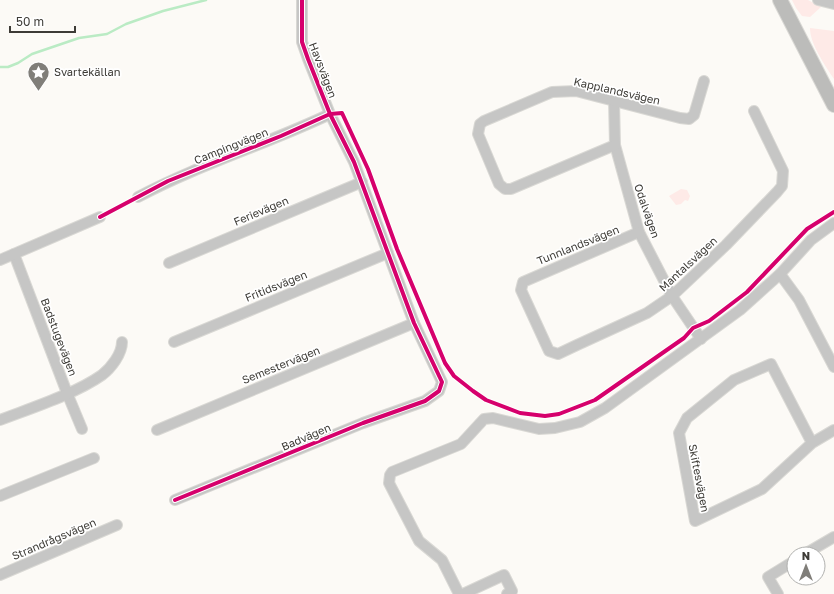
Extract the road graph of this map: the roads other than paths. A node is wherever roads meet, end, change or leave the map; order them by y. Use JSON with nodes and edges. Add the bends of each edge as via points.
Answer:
{"nodes":[{"id":1,"x":302,"y":0,"type":"edge"},
{"id":2,"x":780,"y":0,"type":"edge"},
{"id":3,"x":818,"y":0,"type":"edge"},
{"id":4,"x":834,"y":4,"type":"edge"},
{"id":5,"x":704,"y":81,"type":"dead end"},
{"id":6,"x":614,"y":101,"type":"junction"},
{"id":7,"x":834,"y":105,"type":"edge"},
{"id":8,"x":754,"y":111,"type":"dead end"},
{"id":9,"x":330,"y":114,"type":"junction"},
{"id":10,"x":615,"y":145,"type":"junction"},
{"id":11,"x":362,"y":182,"type":"junction"},
{"id":12,"x":138,"y":197,"type":"dead end"},
{"id":13,"x":100,"y":218,"type":"dead end"},
{"id":14,"x":834,"y":223,"type":"edge"},
{"id":15,"x":639,"y":232,"type":"junction"},
{"id":16,"x":388,"y":253,"type":"junction"},
{"id":17,"x":14,"y":254,"type":"junction"},
{"id":18,"x":0,"y":260,"type":"edge"},
{"id":19,"x":169,"y":263,"type":"dead end"},
{"id":20,"x":780,"y":274,"type":"junction"},
{"id":21,"x":527,"y":279,"type":"joint"},
{"id":22,"x":672,"y":296,"type":"junction"},
{"id":23,"x":414,"y":323,"type":"junction"},
{"id":24,"x":701,"y":339,"type":"junction"},
{"id":25,"x":122,"y":342,"type":"dead end"},
{"id":26,"x":174,"y":342,"type":"dead end"},
{"id":27,"x":834,"y":368,"type":"edge"},
{"id":28,"x":441,"y":388,"type":"joint"},
{"id":29,"x":67,"y":393,"type":"junction"},
{"id":30,"x":0,"y":420,"type":"edge"},
{"id":31,"x":82,"y":429,"type":"dead end"},
{"id":32,"x":157,"y":430,"type":"dead end"},
{"id":33,"x":834,"y":430,"type":"edge"},
{"id":34,"x":812,"y":443,"type":"junction"},
{"id":35,"x":94,"y":458,"type":"dead end"},
{"id":36,"x":0,"y":496,"type":"edge"},
{"id":37,"x":175,"y":500,"type":"dead end"},
{"id":38,"x":117,"y":525,"type":"dead end"},
{"id":39,"x":834,"y":537,"type":"edge"},
{"id":40,"x":819,"y":546,"type":"edge"},
{"id":41,"x":786,"y":566,"type":"edge"},
{"id":42,"x":0,"y":574,"type":"edge"},
{"id":43,"x":459,"y":594,"type":"edge"},
{"id":44,"x":463,"y":594,"type":"edge"},
{"id":45,"x":507,"y":594,"type":"edge"},
{"id":46,"x":778,"y":594,"type":"edge"}],
"edges":[{"from":1,"to":9,"type":"street","name":"Havsvägen","via":[[302,42]]},
{"from":2,"to":7,"type":"street"},
{"from":3,"to":4,"type":"street"},
{"from":5,"to":6,"type":"street","name":"Kapplandsvägen","via":[[694,115],[689,119]]},
{"from":6,"to":10,"type":"street","name":"Odalvägen"},
{"from":6,"to":10,"type":"street","name":"Kapplandsvägen","via":[[576,91],[552,92],[484,121],[478,129],[478,134],[499,184],[505,189],[511,189]]},
{"from":8,"to":22,"type":"street","name":"Mantalsvägen","via":[[783,171],[782,186],[726,245]]},
{"from":9,"to":11,"type":"street","name":"Havsvägen"},
{"from":9,"to":12,"type":"street","name":"Campingvägen","via":[[168,181]]},
{"from":10,"to":15,"type":"street","name":"Odalvägen"},
{"from":11,"to":16,"type":"street","name":"Havsvägen"},
{"from":11,"to":19,"type":"street","name":"Ferievägen"},
{"from":13,"to":17,"type":"street"},
{"from":14,"to":20,"type":"street","via":[[796,256]]},
{"from":15,"to":21,"type":"street","name":"Tunnlandsvägen"},
{"from":15,"to":22,"type":"street","name":"Odalvägen"},
{"from":16,"to":23,"type":"street","name":"Havsvägen"},
{"from":16,"to":26,"type":"street","name":"Fritidsvägen"},
{"from":17,"to":18,"type":"street"},
{"from":17,"to":29,"type":"street","name":"Badstugevägen"},
{"from":20,"to":24,"type":"street","via":[[740,310]]},
{"from":20,"to":27,"type":"street","via":[[799,300]]},
{"from":21,"to":22,"type":"street","name":"Mantalsvägen","via":[[523,282],[521,290],[549,351],[558,354],[647,313]]},
{"from":22,"to":24,"type":"street","name":"Odalvägen"},
{"from":23,"to":28,"type":"street","name":"Havsvägen","via":[[442,382]]},
{"from":23,"to":32,"type":"street","name":"Semestervägen"},
{"from":24,"to":43,"type":"street","via":[[606,408],[580,422],[539,429],[493,418],[484,419],[461,444],[392,472],[389,483],[419,542],[442,560]]},
{"from":25,"to":29,"type":"street","via":[[120,352],[109,369]]},
{"from":28,"to":37,"type":"street","name":"Badvägen","via":[[425,401],[363,423]]},
{"from":29,"to":30,"type":"street"},
{"from":29,"to":31,"type":"street","name":"Badstugevägen"},
{"from":33,"to":34,"type":"street","name":"Skiftesvägen"},
{"from":34,"to":34,"type":"street","name":"Skiftesvägen","via":[[771,364],[734,380],[687,418],[679,433],[696,522],[762,489]]},
{"from":35,"to":36,"type":"street"},
{"from":38,"to":42,"type":"street","name":"Strandrågsvägen"},
{"from":39,"to":40,"type":"street"},
{"from":41,"to":46,"type":"street","via":[[768,577]]},
{"from":44,"to":45,"type":"street","via":[[504,575],[512,591]]}]}
